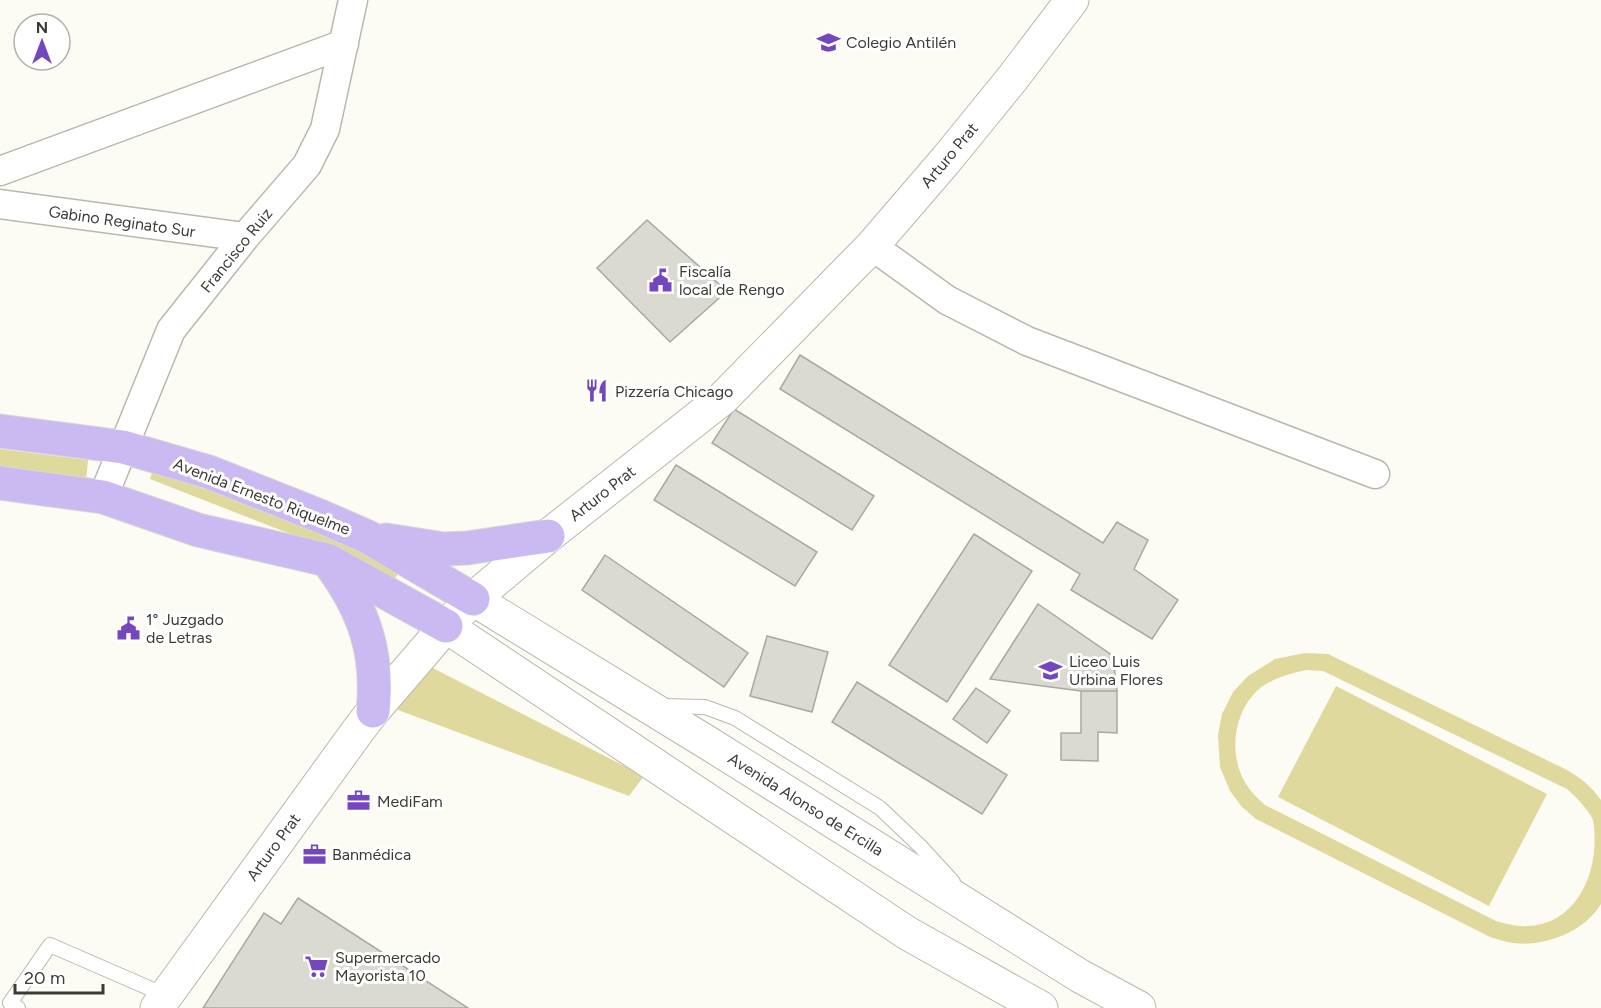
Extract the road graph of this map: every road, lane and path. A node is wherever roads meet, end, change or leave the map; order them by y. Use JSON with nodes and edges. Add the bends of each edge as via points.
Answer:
{"nodes":[{"id":1,"x":353,"y":0,"type":"edge"},
{"id":2,"x":1072,"y":0,"type":"edge"},
{"id":3,"x":344,"y":44,"type":"junction"},
{"id":4,"x":0,"y":171,"type":"edge"},
{"id":5,"x":0,"y":204,"type":"edge"},
{"id":6,"x":244,"y":237,"type":"junction"},
{"id":7,"x":872,"y":246,"type":"junction"},
{"id":8,"x":0,"y":431,"type":"edge"},
{"id":9,"x":123,"y":447,"type":"junction"},
{"id":10,"x":1375,"y":474,"type":"dead end"},
{"id":11,"x":0,"y":483,"type":"edge"},
{"id":12,"x":103,"y":497,"type":"junction"},
{"id":13,"x":548,"y":536,"type":"junction"},
{"id":14,"x":368,"y":537,"type":"junction"},
{"id":15,"x":327,"y":560,"type":"junction"},
{"id":16,"x":473,"y":599,"type":"junction"},
{"id":17,"x":446,"y":627,"type":"junction"},
{"id":18,"x":373,"y":711,"type":"junction"},
{"id":19,"x":161,"y":1002,"type":"edge"},
{"id":20,"x":18,"y":1008,"type":"edge"},
{"id":21,"x":1041,"y":1008,"type":"edge"},
{"id":22,"x":1139,"y":1008,"type":"edge"}],
"edges":[{"from":1,"to":3,"type":"street","name":"Francisco Ruiz"},
{"from":2,"to":7,"type":"main road","name":"Arturo Prat","via":[[1012,79]]},
{"from":3,"to":4,"type":"street"},
{"from":3,"to":6,"type":"street","name":"Francisco Ruiz","via":[[325,129],[307,165]]},
{"from":5,"to":6,"type":"street","name":"Gabino Reginato Sur"},
{"from":6,"to":9,"type":"street","name":"Francisco Ruiz","via":[[171,330]]},
{"from":7,"to":10,"type":"street","via":[[947,300],[1027,341]]},
{"from":7,"to":13,"type":"main road","name":"Arturo Prat","via":[[723,398]]},
{"from":8,"to":9,"type":"main road","name":"Avenida Ernesto Riquelme"},
{"from":9,"to":12,"type":"street","name":"Francisco Ruiz"},
{"from":9,"to":14,"type":"main road","name":"Avenida Ernesto Riquelme","via":[[208,472]]},
{"from":11,"to":12,"type":"main road"},
{"from":12,"to":15,"type":"main road","via":[[198,530]]},
{"from":13,"to":14,"type":"main road","via":[[444,549]]},
{"from":13,"to":16,"type":"main road","name":"Arturo Prat"},
{"from":14,"to":16,"type":"main road","name":"Avenida Ernesto Riquelme"},
{"from":15,"to":17,"type":"main road"},
{"from":15,"to":18,"type":"main road","via":[[352,597],[368,634],[375,671]]},
{"from":16,"to":17,"type":"main road","name":"Arturo Prat"},
{"from":16,"to":22,"type":"main road","name":"Avenida Alonso de Ercilla","via":[[1080,976]]},
{"from":17,"to":18,"type":"main road","name":"Arturo Prat"},
{"from":17,"to":21,"type":"main road","via":[[907,933]]},
{"from":18,"to":19,"type":"main road","name":"Arturo Prat"},
{"from":19,"to":20,"type":"lane","via":[[50,945],[10,1003]]}]}
